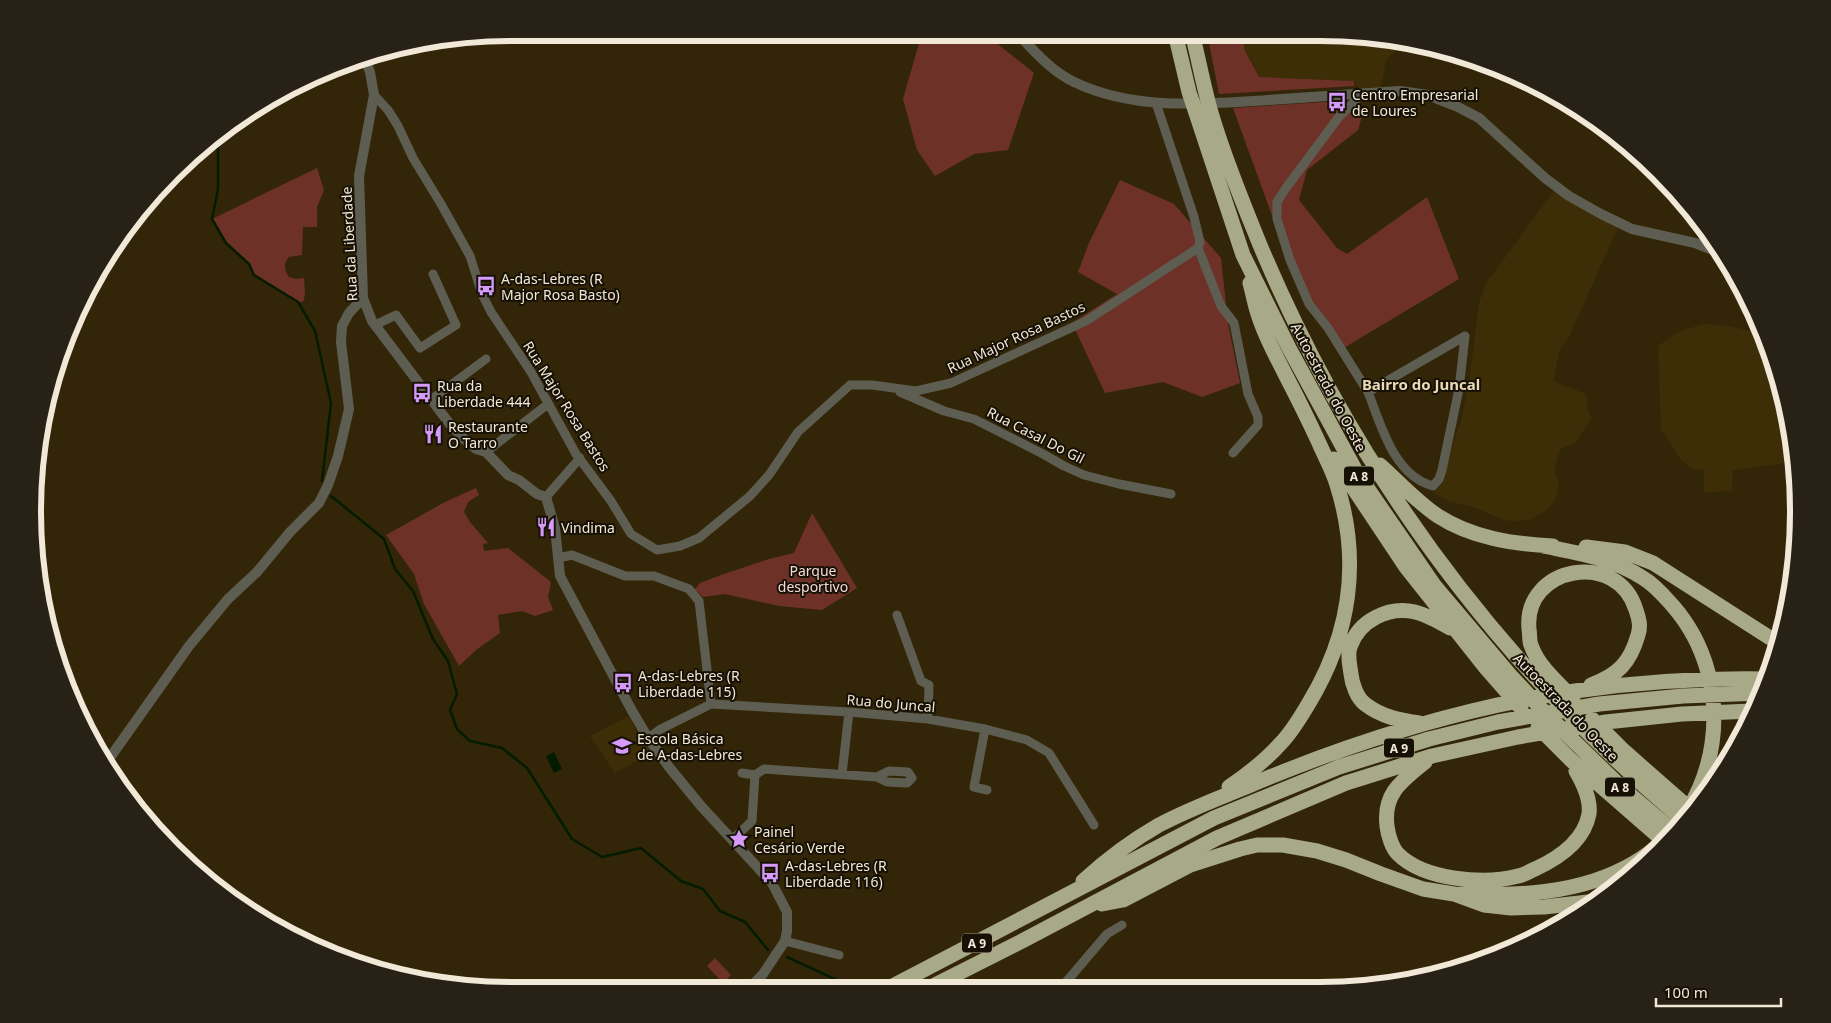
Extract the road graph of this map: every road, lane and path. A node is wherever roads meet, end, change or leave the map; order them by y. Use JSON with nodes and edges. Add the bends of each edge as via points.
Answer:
{"nodes":[{"id":1,"x":1025,"y":41,"type":"edge"},
{"id":2,"x":1177,"y":41,"type":"edge"},
{"id":3,"x":1194,"y":41,"type":"edge"},
{"id":4,"x":366,"y":64,"type":"edge"},
{"id":5,"x":1363,"y":93,"type":"junction"},
{"id":6,"x":374,"y":95,"type":"junction"},
{"id":7,"x":1156,"y":103,"type":"junction"},
{"id":8,"x":1206,"y":122,"type":"junction"},
{"id":9,"x":1198,"y":248,"type":"junction"},
{"id":10,"x":1709,"y":249,"type":"edge"},
{"id":11,"x":1243,"y":255,"type":"junction"},
{"id":12,"x":433,"y":274,"type":"dead end"},
{"id":13,"x":363,"y":298,"type":"junction"},
{"id":14,"x":375,"y":326,"type":"junction"},
{"id":15,"x":486,"y":359,"type":"dead end"},
{"id":16,"x":892,"y":388,"type":"junction"},
{"id":17,"x":1368,"y":392,"type":"junction"},
{"id":18,"x":432,"y":399,"type":"junction"},
{"id":19,"x":548,"y":404,"type":"junction"},
{"id":20,"x":1307,"y":418,"type":"junction"},
{"id":21,"x":1364,"y":450,"type":"junction"},
{"id":22,"x":486,"y":452,"type":"junction"},
{"id":23,"x":1233,"y":453,"type":"dead end"},
{"id":24,"x":580,"y":458,"type":"junction"},
{"id":25,"x":1171,"y":494,"type":"dead end"},
{"id":26,"x":546,"y":497,"type":"junction"},
{"id":27,"x":1543,"y":546,"type":"junction"},
{"id":28,"x":558,"y":558,"type":"junction"},
{"id":29,"x":897,"y":615,"type":"dead end"},
{"id":30,"x":1458,"y":633,"type":"junction"},
{"id":31,"x":1772,"y":639,"type":"edge"},
{"id":32,"x":1759,"y":679,"type":"edge"},
{"id":33,"x":1575,"y":691,"type":"junction"},
{"id":34,"x":1753,"y":693,"type":"edge"},
{"id":35,"x":711,"y":704,"type":"junction"},
{"id":36,"x":849,"y":712,"type":"junction"},
{"id":37,"x":1744,"y":712,"type":"edge"},
{"id":38,"x":928,"y":719,"type":"junction"},
{"id":39,"x":1423,"y":724,"type":"junction"},
{"id":40,"x":985,"y":729,"type":"junction"},
{"id":41,"x":648,"y":738,"type":"junction"},
{"id":42,"x":1617,"y":753,"type":"junction"},
{"id":43,"x":1432,"y":756,"type":"junction"},
{"id":44,"x":110,"y":757,"type":"edge"},
{"id":45,"x":1571,"y":760,"type":"junction"},
{"id":46,"x":742,"y":773,"type":"dead end"},
{"id":47,"x":755,"y":774,"type":"junction"},
{"id":48,"x":842,"y":774,"type":"junction"},
{"id":49,"x":877,"y":777,"type":"dead end"},
{"id":50,"x":1700,"y":788,"type":"edge"},
{"id":51,"x":987,"y":790,"type":"dead end"},
{"id":52,"x":1666,"y":798,"type":"junction"},
{"id":53,"x":1208,"y":803,"type":"junction"},
{"id":54,"x":1686,"y":807,"type":"edge"},
{"id":55,"x":1679,"y":815,"type":"edge"},
{"id":56,"x":1649,"y":820,"type":"junction"},
{"id":57,"x":1094,"y":825,"type":"dead end"},
{"id":58,"x":1667,"y":828,"type":"edge"},
{"id":59,"x":1660,"y":835,"type":"edge"},
{"id":60,"x":732,"y":840,"type":"junction"},
{"id":61,"x":1630,"y":865,"type":"edge"},
{"id":62,"x":1454,"y":894,"type":"junction"},
{"id":63,"x":1064,"y":897,"type":"junction"},
{"id":64,"x":1579,"y":903,"type":"edge"},
{"id":65,"x":1084,"y":908,"type":"junction"},
{"id":66,"x":1122,"y":925,"type":"dead end"},
{"id":67,"x":785,"y":941,"type":"junction"},
{"id":68,"x":839,"y":955,"type":"dead end"},
{"id":69,"x":756,"y":982,"type":"edge"},
{"id":70,"x":901,"y":982,"type":"edge"},
{"id":71,"x":941,"y":982,"type":"edge"},
{"id":72,"x":1066,"y":982,"type":"edge"}],
"edges":[{"from":1,"to":7,"type":"street","via":[[1051,68],[1073,82],[1107,95]]},
{"from":2,"to":8,"type":"highway","name":"Autoestrada do Oeste","number":"A 8","via":[[1189,92]]},
{"from":3,"to":8,"type":"highway","name":"Autoestrada do Oeste","number":"A 8","via":[[1205,92]]},
{"from":4,"to":6,"type":"street","name":"Rua da Liberdade"},
{"from":5,"to":7,"type":"street","via":[[1224,103]]},
{"from":5,"to":10,"type":"street","via":[[1400,90],[1428,95],[1458,107],[1479,118],[1569,196],[1632,229]]},
{"from":5,"to":17,"type":"street","via":[[1338,118],[1286,188],[1278,202],[1277,219],[1309,304]]},
{"from":6,"to":13,"type":"street","name":"Rua da Liberdade","via":[[360,176]]},
{"from":6,"to":19,"type":"street","name":"Rua Major Rosa Bastos","via":[[398,126],[413,158],[442,204],[470,256],[491,312]]},
{"from":7,"to":9,"type":"street","via":[[1194,218],[1200,242]]},
{"from":8,"to":11,"type":"highway","name":"Autoestrada do Oeste","number":"A 8"},
{"from":8,"to":21,"type":"highway","name":"Autoestrada do Oeste","number":"A 8","via":[[1303,341]]},
{"from":9,"to":16,"type":"street","name":"Rua Major Rosa Bastos","via":[[1086,321],[951,384],[916,391]]},
{"from":9,"to":23,"type":"street","via":[[1221,306],[1234,323],[1248,394],[1258,417],[1258,426]]},
{"from":11,"to":20,"type":"highway","via":[[1259,318]]},
{"from":11,"to":56,"type":"highway","name":"Autoestrada do Oeste","number":"A 8","via":[[1357,473],[1434,584],[1548,716],[1621,787]]},
{"from":12,"to":14,"type":"street","via":[[456,325],[420,348],[396,315]]},
{"from":13,"to":14,"type":"street","name":"Rua da Liberdade"},
{"from":13,"to":44,"type":"street","via":[[342,326],[340,342],[349,409],[328,485],[318,503],[257,572],[228,599],[189,646]]},
{"from":14,"to":18,"type":"street","name":"Rua da Liberdade"},
{"from":15,"to":18,"type":"street"},
{"from":16,"to":24,"type":"street","name":"Rua Major Rosa Bastos","via":[[850,385],[798,432],[769,475],[750,496],[699,538],[680,546],[657,550],[631,534]]},
{"from":16,"to":25,"type":"street","name":"Rua Casal Do Gil","via":[[944,411],[974,419],[1084,475]]},
{"from":17,"to":17,"type":"street","via":[[1465,336],[1459,389],[1442,470],[1433,486],[1423,484],[1405,470],[1391,447]]},
{"from":18,"to":22,"type":"street","name":"Rua da Liberdade","via":[[464,440]]},
{"from":19,"to":22,"type":"street"},
{"from":19,"to":24,"type":"street","name":"Rua Major Rosa Bastos"},
{"from":20,"to":30,"type":"highway","via":[[1406,567]]},
{"from":20,"to":53,"type":"highway","via":[[1337,483],[1345,513],[1350,556],[1343,627],[1320,684],[1282,742],[1247,775]]},
{"from":21,"to":27,"type":"highway","via":[[1438,516],[1468,532],[1502,541]]},
{"from":21,"to":42,"type":"highway","name":"Autoestrada do Oeste","number":"A 8","via":[[1404,513],[1528,670],[1567,712]]},
{"from":22,"to":26,"type":"street","name":"Rua da Liberdade","via":[[508,475]]},
{"from":24,"to":26,"type":"street"},
{"from":26,"to":28,"type":"street","via":[[555,528]]},
{"from":27,"to":31,"type":"highway","via":[[1625,552],[1653,563]]},
{"from":27,"to":50,"type":"highway","via":[[1624,567],[1644,578],[1686,621],[1704,656],[1713,706],[1713,741]]},
{"from":28,"to":35,"type":"street","via":[[572,555],[625,576],[654,576],[689,589],[699,601]]},
{"from":28,"to":41,"type":"street","via":[[560,576]]},
{"from":29,"to":38,"type":"street","via":[[921,681],[928,685]]},
{"from":30,"to":39,"type":"highway","via":[[1416,612],[1387,612],[1362,628],[1349,648],[1352,684],[1363,703],[1392,719]]},
{"from":30,"to":45,"type":"highway","via":[[1530,719]]},
{"from":32,"to":33,"type":"highway","via":[[1720,679]]},
{"from":33,"to":39,"type":"highway"},
{"from":33,"to":42,"type":"highway","via":[[1622,668],[1633,652],[1641,627],[1632,598],[1620,583],[1599,572],[1571,572],[1553,580],[1542,590],[1533,602],[1528,619],[1530,644],[1544,667]]},
{"from":34,"to":63,"type":"highway","number":"A 9","via":[[1599,704],[1498,722],[1428,739],[1339,766],[1214,818]]},
{"from":35,"to":36,"type":"street","name":"Rua do Juncal"},
{"from":35,"to":41,"type":"street","name":"Rua do Juncal"},
{"from":36,"to":38,"type":"street","name":"Rua do Juncal"},
{"from":36,"to":48,"type":"street"},
{"from":37,"to":43,"type":"highway","number":"A 9","via":[[1682,714],[1606,722]]},
{"from":38,"to":40,"type":"street","name":"Rua do Juncal"},
{"from":39,"to":53,"type":"highway","via":[[1335,751]]},
{"from":40,"to":51,"type":"street","via":[[970,787]]},
{"from":40,"to":57,"type":"street","name":"Rua do Juncal","via":[[1027,740],[1050,753]]},
{"from":41,"to":60,"type":"street","via":[[690,793]]},
{"from":42,"to":52,"type":"highway","name":"Autoestrada do Oeste","number":"A 8"},
{"from":43,"to":45,"type":"highway","via":[[1402,780],[1391,794],[1385,814],[1387,833],[1397,854],[1418,869],[1449,878],[1484,880],[1518,876],[1553,861],[1584,831],[1589,812],[1586,788]]},
{"from":43,"to":65,"type":"highway","number":"A 9","via":[[1346,782],[1217,838]]},
{"from":45,"to":56,"type":"highway"},
{"from":46,"to":47,"type":"street"},
{"from":47,"to":48,"type":"street","via":[[764,769]]},
{"from":47,"to":60,"type":"street","via":[[752,821]]},
{"from":48,"to":49,"type":"street"},
{"from":52,"to":54,"type":"highway"},
{"from":52,"to":55,"type":"highway","name":"Autoestrada do Oeste","number":"A 8"},
{"from":53,"to":63,"type":"highway","via":[[1159,825],[1107,859]]},
{"from":56,"to":58,"type":"highway","name":"Autoestrada do Oeste","number":"A 8"},
{"from":56,"to":59,"type":"highway"},
{"from":60,"to":67,"type":"street","via":[[772,883],[787,912]]},
{"from":61,"to":62,"type":"highway","via":[[1564,889],[1504,896]]},
{"from":62,"to":64,"type":"highway","via":[[1484,905],[1511,908]]},
{"from":62,"to":65,"type":"highway","via":[[1423,889],[1317,851],[1257,846],[1190,865],[1123,900]]},
{"from":63,"to":70,"type":"highway","number":"A 9"},
{"from":65,"to":71,"type":"highway","number":"A 9"},
{"from":66,"to":72,"type":"street","via":[[1107,934]]},
{"from":67,"to":68,"type":"street"},
{"from":67,"to":69,"type":"street"}]}
